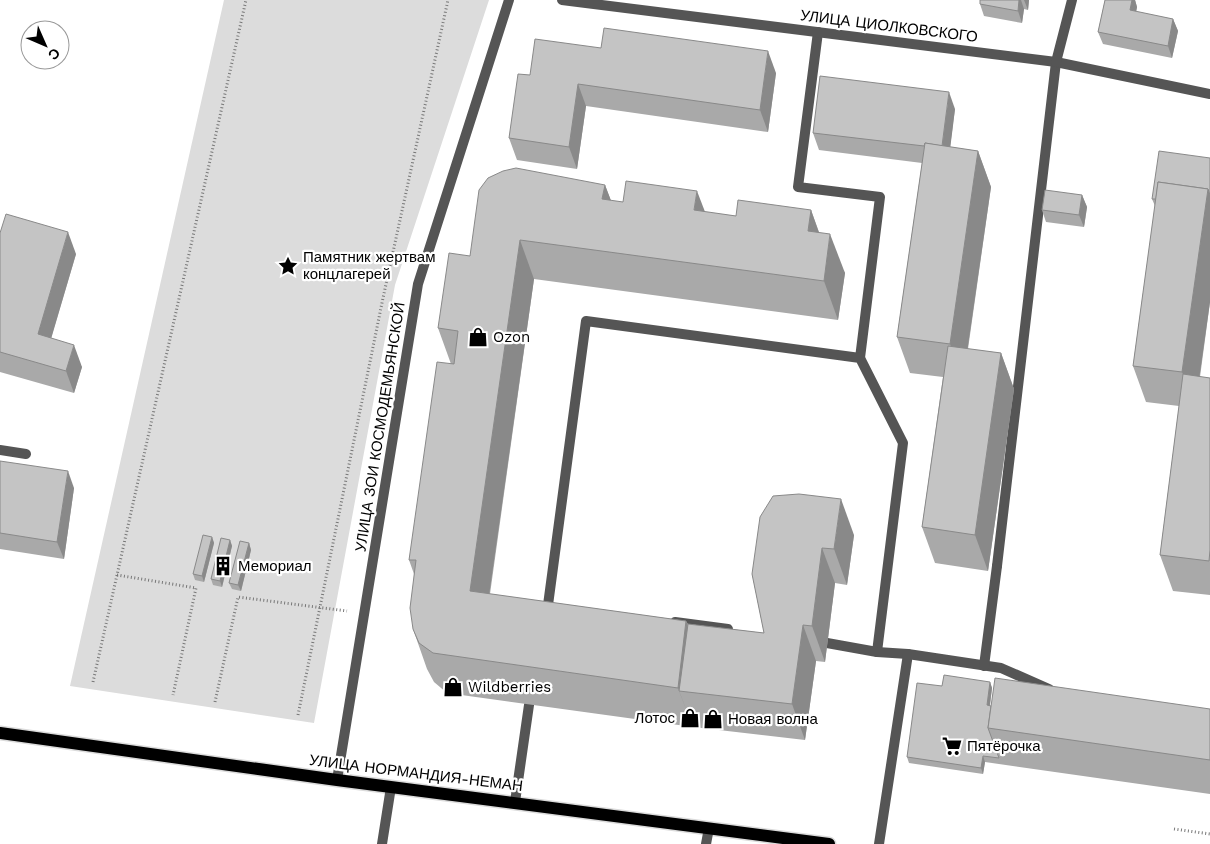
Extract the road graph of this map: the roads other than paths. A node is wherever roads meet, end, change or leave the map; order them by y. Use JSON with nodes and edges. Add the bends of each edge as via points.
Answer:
{"nodes":[{"id":1,"x":509,"y":0,"type":"edge"},
{"id":2,"x":562,"y":0,"type":"edge"},
{"id":3,"x":1072,"y":0,"type":"edge"},
{"id":4,"x":818,"y":32,"type":"junction"},
{"id":5,"x":1056,"y":62,"type":"junction"},
{"id":6,"x":1210,"y":94,"type":"edge"},
{"id":7,"x":860,"y":358,"type":"junction"},
{"id":8,"x":0,"y":450,"type":"edge"},
{"id":9,"x":26,"y":454,"type":"dead end"},
{"id":10,"x":550,"y":608,"type":"edge"},
{"id":11,"x":664,"y":620,"type":"edge"},
{"id":12,"x":742,"y":631,"type":"edge"},
{"id":13,"x":827,"y":643,"type":"dead end"},
{"id":14,"x":877,"y":652,"type":"junction"},
{"id":15,"x":908,"y":654,"type":"junction"},
{"id":16,"x":984,"y":666,"type":"junction"},
{"id":17,"x":1056,"y":692,"type":"edge"},
{"id":18,"x":529,"y":705,"type":"edge"},
{"id":19,"x":0,"y":733,"type":"edge"},
{"id":20,"x":337,"y":780,"type":"junction"},
{"id":21,"x":392,"y":787,"type":"junction"},
{"id":22,"x":514,"y":802,"type":"junction"},
{"id":23,"x":709,"y":828,"type":"junction"},
{"id":24,"x":382,"y":844,"type":"edge"},
{"id":25,"x":706,"y":844,"type":"edge"},
{"id":26,"x":829,"y":844,"type":"edge"},
{"id":27,"x":879,"y":844,"type":"edge"}],
"edges":[{"from":1,"to":20,"type":"street","name":"УЛИЦА ЗОИ КОСМОДЕМЬЯНСКОЙ","via":[[418,284]]},
{"from":2,"to":4,"type":"street","name":"УЛИЦА ЦИОЛКОВСКОГО"},
{"from":3,"to":5,"type":"street"},
{"from":4,"to":5,"type":"street","name":"УЛИЦА ЦИОЛКОВСКОГО"},
{"from":4,"to":7,"type":"street","via":[[798,187],[880,197]]},
{"from":5,"to":6,"type":"street","name":"УЛИЦА ЦИОЛКОВСКОГО"},
{"from":5,"to":16,"type":"street"},
{"from":7,"to":10,"type":"street","via":[[586,321]]},
{"from":7,"to":14,"type":"street","via":[[903,443]]},
{"from":8,"to":9,"type":"street"},
{"from":11,"to":12,"type":"street"},
{"from":13,"to":14,"type":"street"},
{"from":14,"to":15,"type":"street"},
{"from":15,"to":16,"type":"street"},
{"from":15,"to":27,"type":"street"},
{"from":16,"to":17,"type":"street","via":[[1001,668]]},
{"from":18,"to":22,"type":"street"},
{"from":19,"to":20,"type":"main road","name":"УЛИЦА НОРМАНДИЯ-НЕМАН"},
{"from":20,"to":21,"type":"main road","name":"УЛИЦА НОРМАНДИЯ-НЕМАН"},
{"from":21,"to":22,"type":"main road","name":"УЛИЦА НОРМАНДИЯ-НЕМАН"},
{"from":21,"to":24,"type":"street"},
{"from":22,"to":23,"type":"main road","name":"УЛИЦА НОРМАНДИЯ-НЕМАН"},
{"from":23,"to":25,"type":"street"},
{"from":23,"to":26,"type":"main road","name":"УЛИЦА НОРМАНДИЯ-НЕМАН"}]}
